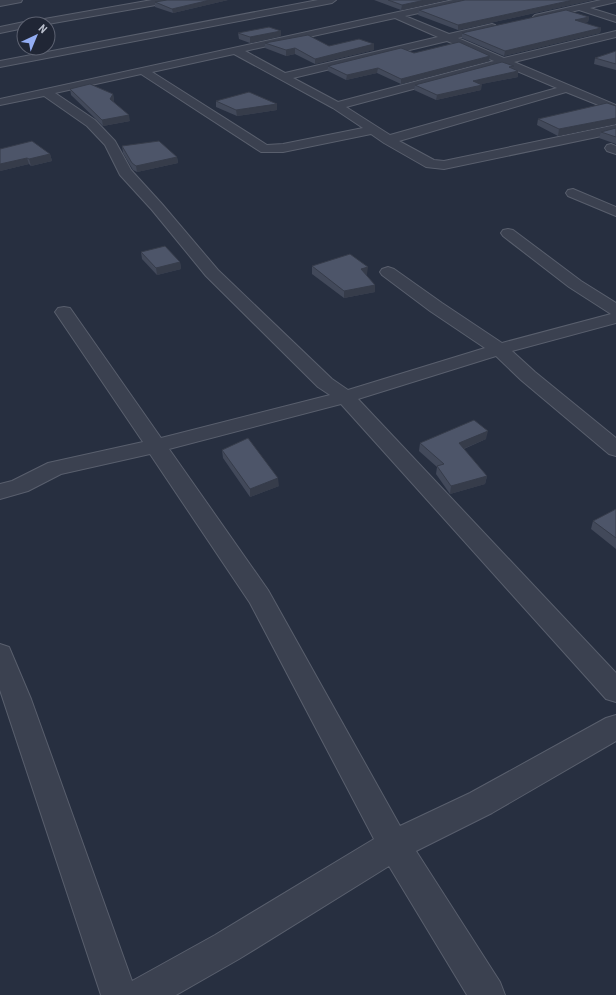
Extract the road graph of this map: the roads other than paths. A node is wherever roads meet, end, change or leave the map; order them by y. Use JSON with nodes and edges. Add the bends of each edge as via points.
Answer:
{"nodes":[{"id":1,"x":18,"y":0,"type":"edge"},
{"id":2,"x":168,"y":0,"type":"edge"},
{"id":3,"x":332,"y":0,"type":"edge"},
{"id":4,"x":465,"y":0,"type":"edge"},
{"id":5,"x":613,"y":0,"type":"edge"},
{"id":6,"x":1,"y":2,"type":"edge"},
{"id":7,"x":561,"y":3,"type":"edge"},
{"id":8,"x":579,"y":8,"type":"junction"},
{"id":9,"x":396,"y":15,"type":"junction"},
{"id":10,"x":616,"y":19,"type":"edge"},
{"id":11,"x":56,"y":20,"type":"edge"},
{"id":12,"x":525,"y":20,"type":"edge"},
{"id":13,"x":502,"y":25,"type":"edge"},
{"id":14,"x":16,"y":27,"type":"edge"},
{"id":15,"x":0,"y":30,"type":"edge"},
{"id":16,"x":616,"y":34,"type":"edge"},
{"id":17,"x":447,"y":37,"type":"junction"},
{"id":18,"x":235,"y":50,"type":"junction"},
{"id":19,"x":504,"y":61,"type":"junction"},
{"id":20,"x":0,"y":64,"type":"edge"},
{"id":21,"x":143,"y":71,"type":"junction"},
{"id":22,"x":283,"y":77,"type":"junction"},
{"id":23,"x":568,"y":88,"type":"junction"},
{"id":24,"x":46,"y":92,"type":"junction"},
{"id":25,"x":0,"y":102,"type":"edge"},
{"id":26,"x":337,"y":106,"type":"junction"},
{"id":27,"x":616,"y":108,"type":"edge"},
{"id":28,"x":616,"y":129,"type":"edge"},
{"id":29,"x":373,"y":130,"type":"junction"},
{"id":30,"x":388,"y":140,"type":"junction"},
{"id":31,"x":573,"y":192,"type":"dead end"},
{"id":32,"x":616,"y":212,"type":"edge"},
{"id":33,"x":508,"y":233,"type":"dead end"},
{"id":34,"x":388,"y":272,"type":"dead end"},
{"id":35,"x":616,"y":310,"type":"edge"},
{"id":36,"x":64,"y":312,"type":"dead end"},
{"id":37,"x":616,"y":318,"type":"edge"},
{"id":38,"x":499,"y":349,"type":"junction"},
{"id":39,"x":345,"y":397,"type":"junction"},
{"id":40,"x":156,"y":446,"type":"junction"},
{"id":41,"x":616,"y":449,"type":"edge"},
{"id":42,"x":0,"y":492,"type":"edge"},
{"id":43,"x":0,"y":655,"type":"edge"},
{"id":44,"x":616,"y":691,"type":"edge"},
{"id":45,"x":616,"y":727,"type":"edge"},
{"id":46,"x":394,"y":846,"type":"junction"},
{"id":47,"x":119,"y":995,"type":"edge"},
{"id":48,"x":141,"y":995,"type":"edge"},
{"id":49,"x":487,"y":995,"type":"edge"}],
"edges":[{"from":1,"to":6,"type":"street"},
{"from":2,"to":11,"type":"street"},
{"from":3,"to":20,"type":"street"},
{"from":4,"to":9,"type":"street"},
{"from":5,"to":8,"type":"street"},
{"from":7,"to":8,"type":"street"},
{"from":8,"to":10,"type":"street"},
{"from":8,"to":12,"type":"street"},
{"from":9,"to":17,"type":"street"},
{"from":9,"to":18,"type":"street"},
{"from":13,"to":17,"type":"street"},
{"from":14,"to":15,"type":"street"},
{"from":16,"to":19,"type":"street"},
{"from":17,"to":19,"type":"street"},
{"from":17,"to":22,"type":"street"},
{"from":18,"to":21,"type":"street"},
{"from":18,"to":22,"type":"street"},
{"from":19,"to":23,"type":"street"},
{"from":19,"to":26,"type":"street"},
{"from":21,"to":24,"type":"street"},
{"from":21,"to":29,"type":"street","via":[[265,149],[283,148]]},
{"from":22,"to":26,"type":"street"},
{"from":23,"to":27,"type":"street"},
{"from":23,"to":30,"type":"street"},
{"from":24,"to":25,"type":"street"},
{"from":24,"to":39,"type":"street","via":[[91,123],[111,144],[125,172],[212,273],[325,383]]},
{"from":26,"to":29,"type":"street"},
{"from":28,"to":30,"type":"street","via":[[444,165],[431,164]]},
{"from":29,"to":30,"type":"street"},
{"from":31,"to":32,"type":"street"},
{"from":33,"to":35,"type":"street","via":[[575,284]]},
{"from":34,"to":38,"type":"street"},
{"from":36,"to":40,"type":"street"},
{"from":37,"to":38,"type":"street"},
{"from":38,"to":39,"type":"street"},
{"from":38,"to":41,"type":"street"},
{"from":39,"to":40,"type":"street"},
{"from":39,"to":44,"type":"street"},
{"from":40,"to":42,"type":"street","via":[[55,468],[20,486]]},
{"from":40,"to":46,"type":"street","via":[[260,597]]},
{"from":43,"to":47,"type":"street"},
{"from":45,"to":46,"type":"street","via":[[481,804]]},
{"from":46,"to":48,"type":"street","via":[[228,947]]},
{"from":46,"to":49,"type":"street"}]}
